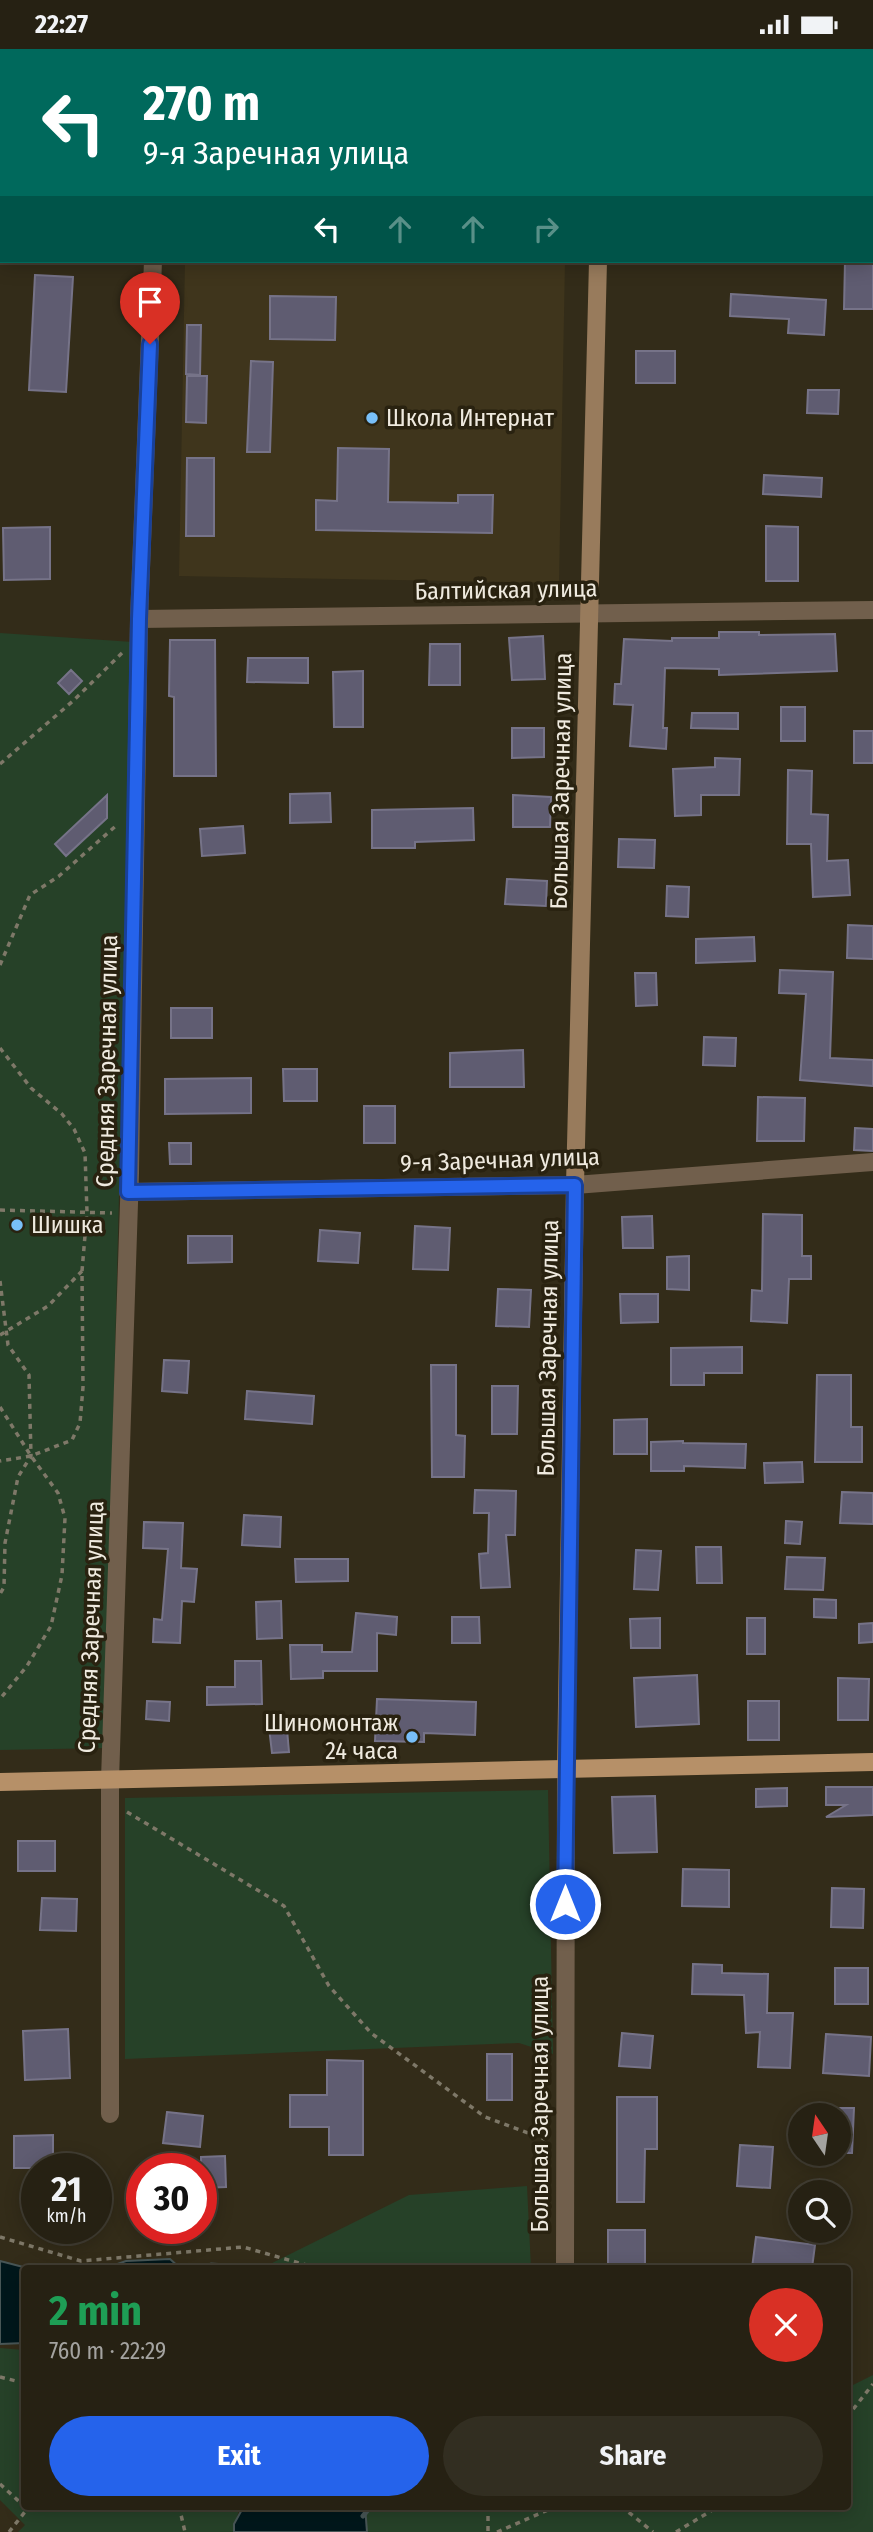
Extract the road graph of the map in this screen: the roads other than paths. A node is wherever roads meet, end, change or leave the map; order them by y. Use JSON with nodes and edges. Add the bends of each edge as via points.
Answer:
{"nodes":[{"id":1,"x":153,"y":263,"type":"edge"},
{"id":2,"x":598,"y":263,"type":"edge"},
{"id":3,"x":873,"y":610,"type":"edge"},
{"id":4,"x":589,"y":614,"type":"junction"},
{"id":5,"x":139,"y":628,"type":"junction"},
{"id":6,"x":873,"y":1162,"type":"edge"},
{"id":7,"x":575,"y":1185,"type":"junction"},
{"id":8,"x":128,"y":1192,"type":"junction"},
{"id":9,"x":873,"y":1762,"type":"edge"},
{"id":10,"x":566,"y":1769,"type":"junction"},
{"id":11,"x":110,"y":1780,"type":"junction"},
{"id":12,"x":0,"y":1782,"type":"edge"},
{"id":13,"x":110,"y":2114,"type":"dead end"},
{"id":14,"x":565,"y":2265,"type":"edge"}],
"edges":[{"from":1,"to":5,"type":"street","name":"Средняя Заречная улица"},
{"from":2,"to":4,"type":"street","name":"Большая Заречная улица"},
{"from":3,"to":4,"type":"street","name":"Балтийская улица"},
{"from":4,"to":5,"type":"street","name":"Балтийская улица"},
{"from":4,"to":7,"type":"street","name":"Большая Заречная улица"},
{"from":5,"to":8,"type":"street","name":"Средняя Заречная улица"},
{"from":6,"to":7,"type":"street","name":"9-я Заречная улица"},
{"from":7,"to":8,"type":"street","name":"9-я Заречная улица"},
{"from":7,"to":10,"type":"street","name":"Большая Заречная улица"},
{"from":8,"to":11,"type":"street","name":"Средняя Заречная улица"},
{"from":9,"to":10,"type":"main road"},
{"from":10,"to":11,"type":"main road"},
{"from":10,"to":14,"type":"street","name":"Большая Заречная улица"},
{"from":11,"to":12,"type":"main road"},
{"from":11,"to":13,"type":"street","name":"Средняя Заречная улица"}]}
